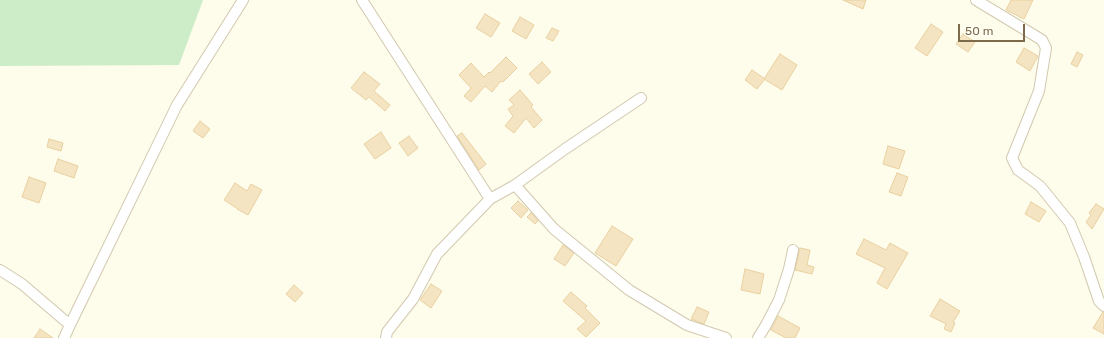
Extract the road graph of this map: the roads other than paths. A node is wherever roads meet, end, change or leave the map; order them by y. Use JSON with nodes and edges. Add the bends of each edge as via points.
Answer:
{"nodes":[{"id":1,"x":243,"y":0,"type":"edge"},
{"id":2,"x":362,"y":0,"type":"edge"},
{"id":3,"x":976,"y":0,"type":"edge"},
{"id":4,"x":641,"y":98,"type":"dead end"},
{"id":5,"x":515,"y":185,"type":"junction"},
{"id":6,"x":490,"y":199,"type":"junction"},
{"id":7,"x":793,"y":250,"type":"dead end"},
{"id":8,"x":0,"y":270,"type":"edge"},
{"id":9,"x":1104,"y":306,"type":"edge"},
{"id":10,"x":70,"y":325,"type":"junction"},
{"id":11,"x":64,"y":338,"type":"edge"},
{"id":12,"x":386,"y":338,"type":"edge"},
{"id":13,"x":726,"y":338,"type":"edge"},
{"id":14,"x":758,"y":338,"type":"edge"}],
"edges":[{"from":1,"to":10,"type":"street","via":[[177,105]]},
{"from":2,"to":6,"type":"street"},
{"from":3,"to":9,"type":"street","via":[[1042,40],[1046,48],[1039,91],[1012,158],[1018,170],[1040,186],[1070,223],[1099,301]]},
{"from":4,"to":5,"type":"street"},
{"from":5,"to":6,"type":"street"},
{"from":5,"to":13,"type":"street","via":[[554,229],[629,290],[687,325]]},
{"from":6,"to":12,"type":"street","via":[[437,254],[413,299]]},
{"from":7,"to":14,"type":"street","via":[[779,300]]},
{"from":8,"to":10,"type":"street","via":[[22,284]]},
{"from":10,"to":11,"type":"street"}]}
